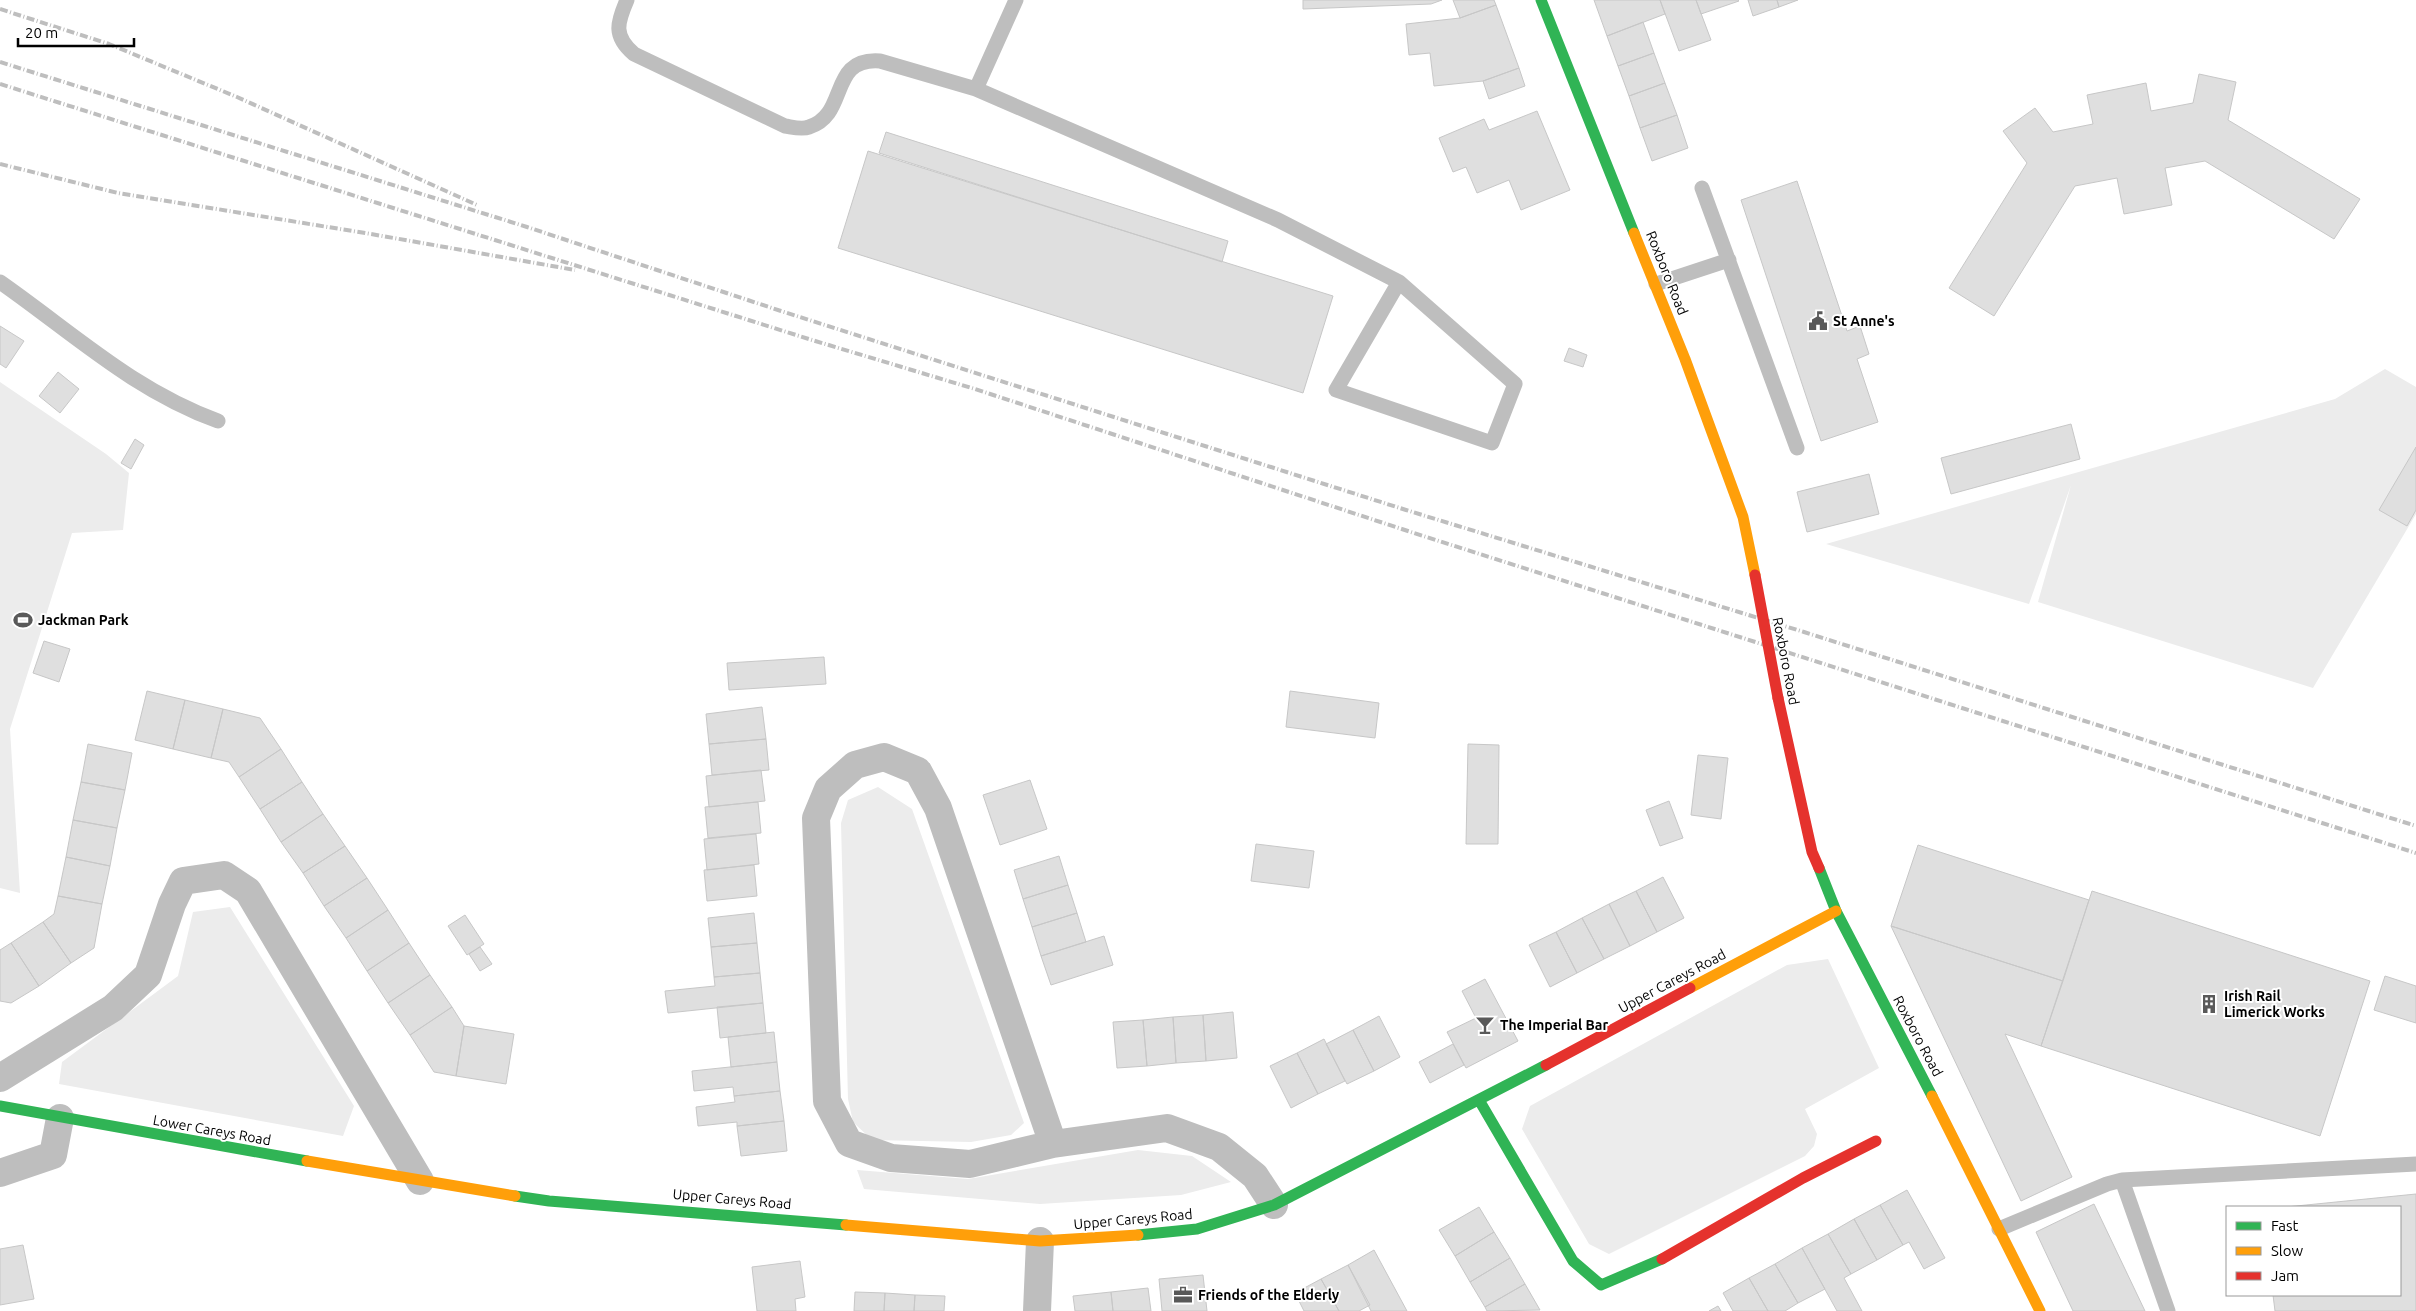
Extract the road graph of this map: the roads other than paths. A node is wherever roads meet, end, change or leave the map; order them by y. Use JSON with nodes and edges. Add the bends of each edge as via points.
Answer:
{"nodes":[{"id":1,"x":627,"y":0,"type":"edge"},
{"id":2,"x":1016,"y":0,"type":"edge"},
{"id":3,"x":1541,"y":0,"type":"edge"},
{"id":4,"x":976,"y":89,"type":"junction"},
{"id":5,"x":1702,"y":188,"type":"dead end"},
{"id":6,"x":1729,"y":260,"type":"junction"},
{"id":7,"x":0,"y":282,"type":"edge"},
{"id":8,"x":1399,"y":282,"type":"junction"},
{"id":9,"x":1656,"y":284,"type":"junction"},
{"id":10,"x":218,"y":421,"type":"dead end"},
{"id":11,"x":1797,"y":448,"type":"dead end"},
{"id":12,"x":1836,"y":911,"type":"junction"},
{"id":13,"x":0,"y":1078,"type":"edge"},
{"id":14,"x":1479,"y":1100,"type":"junction"},
{"id":15,"x":0,"y":1106,"type":"edge"},
{"id":16,"x":60,"y":1118,"type":"junction"},
{"id":17,"x":1876,"y":1142,"type":"dead end"},
{"id":18,"x":1053,"y":1144,"type":"junction"},
{"id":19,"x":2416,"y":1164,"type":"edge"},
{"id":20,"x":0,"y":1173,"type":"edge"},
{"id":21,"x":2122,"y":1180,"type":"junction"},
{"id":22,"x":420,"y":1181,"type":"junction"},
{"id":23,"x":1274,"y":1205,"type":"junction"},
{"id":24,"x":1998,"y":1229,"type":"junction"},
{"id":25,"x":1040,"y":1240,"type":"junction"},
{"id":26,"x":1037,"y":1311,"type":"edge"},
{"id":27,"x":2040,"y":1311,"type":"edge"},
{"id":28,"x":2168,"y":1311,"type":"edge"}],
"edges":[{"from":1,"to":4,"type":"lane","via":[[618,21],[619,33],[624,46],[634,54],[785,126],[807,128],[822,121],[832,109],[844,77],[865,60],[880,61]]},
{"from":2,"to":4,"type":"lane"},
{"from":3,"to":9,"type":"street","name":"Roxboro Road"},
{"from":4,"to":8,"type":"lane","via":[[1278,220]]},
{"from":5,"to":6,"type":"lane"},
{"from":6,"to":9,"type":"lane"},
{"from":6,"to":11,"type":"lane"},
{"from":7,"to":10,"type":"lane","via":[[126,376],[184,409]]},
{"from":8,"to":8,"type":"lane","via":[[1336,390],[1492,443],[1515,384]]},
{"from":9,"to":12,"type":"street","name":"Roxboro Road","bridge":true,"via":[[1743,517],[1812,852]]},
{"from":12,"to":14,"type":"street","name":"Upper Careys Road"},
{"from":12,"to":24,"type":"street","name":"Roxboro Road"},
{"from":13,"to":22,"type":"street","via":[[113,1008],[148,975],[172,904],[184,881],[224,876],[248,891]]},
{"from":14,"to":17,"type":"street","via":[[1573,1260],[1601,1285],[1651,1266],[1803,1178]]},
{"from":14,"to":23,"type":"street","name":"Upper Careys Road"},
{"from":15,"to":16,"type":"street","name":"Lower Careys Road"},
{"from":16,"to":20,"type":"street","via":[[53,1156]]},
{"from":16,"to":22,"type":"street","name":"Lower Careys Road"},
{"from":18,"to":18,"type":"street","via":[[970,1164],[891,1158],[849,1143],[827,1101],[816,818],[828,789],[855,765],[884,757],[918,771],[938,808]]},
{"from":18,"to":23,"type":"street","via":[[1167,1128],[1219,1148],[1254,1176]]},
{"from":19,"to":21,"type":"lane"},
{"from":21,"to":24,"type":"lane"},
{"from":21,"to":28,"type":"lane"},
{"from":22,"to":25,"type":"street","name":"Upper Careys Road","via":[[549,1201]]},
{"from":23,"to":25,"type":"street","name":"Upper Careys Road","via":[[1197,1229]]},
{"from":24,"to":27,"type":"street","name":"Roxboro Road"},
{"from":25,"to":26,"type":"street"}]}
